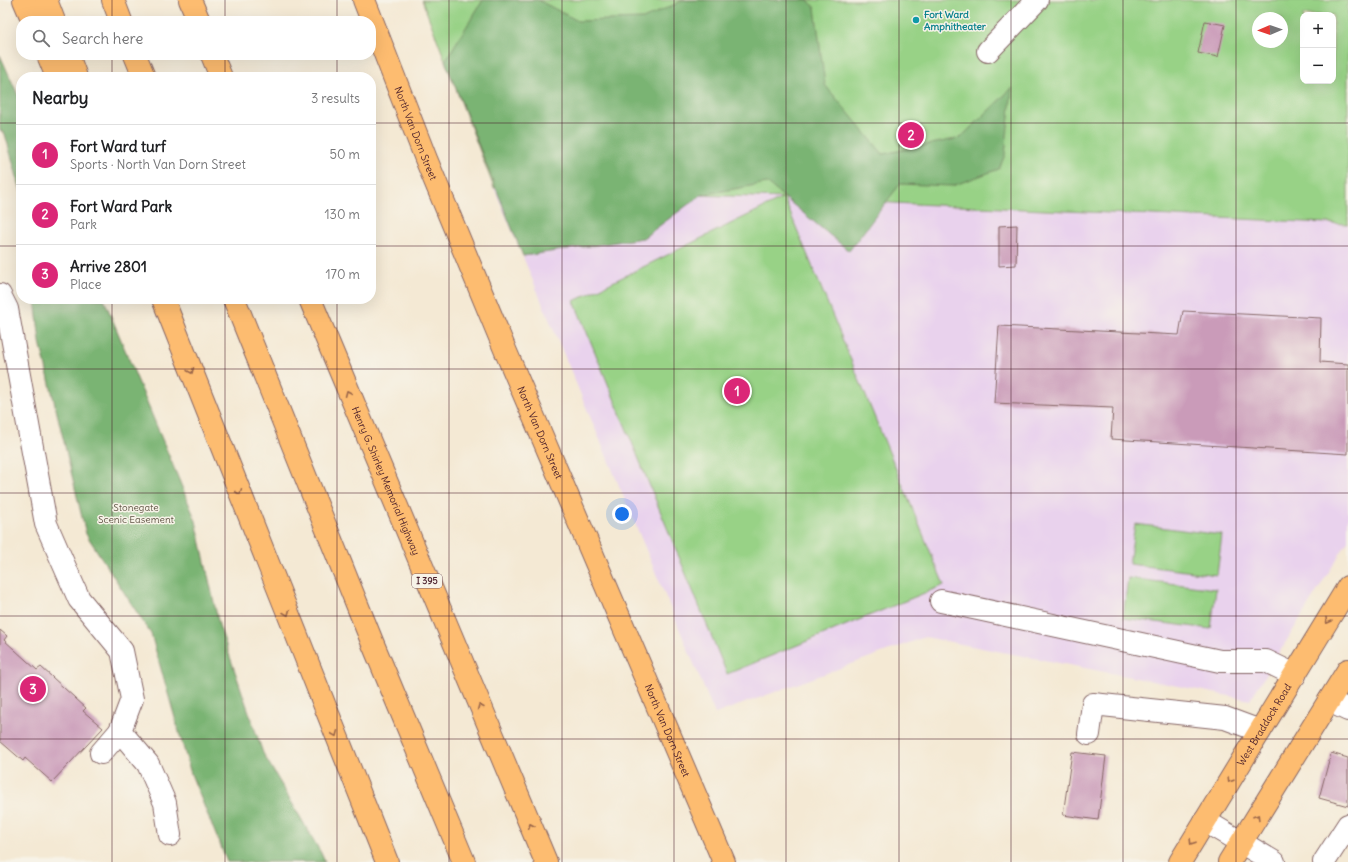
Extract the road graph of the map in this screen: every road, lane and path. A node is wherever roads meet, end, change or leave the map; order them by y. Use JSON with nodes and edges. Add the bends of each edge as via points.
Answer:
{"nodes":[{"id":1,"x":24,"y":0,"type":"edge"},
{"id":2,"x":46,"y":0,"type":"edge"},
{"id":3,"x":113,"y":0,"type":"edge"},
{"id":4,"x":191,"y":0,"type":"edge"},
{"id":5,"x":364,"y":0,"type":"edge"},
{"id":6,"x":1038,"y":0,"type":"edge"},
{"id":7,"x":31,"y":16,"type":"edge"},
{"id":8,"x":52,"y":16,"type":"edge"},
{"id":9,"x":120,"y":16,"type":"edge"},
{"id":10,"x":197,"y":16,"type":"edge"},
{"id":11,"x":370,"y":16,"type":"edge"},
{"id":12,"x":376,"y":31,"type":"edge"},
{"id":13,"x":988,"y":51,"type":"dead end"},
{"id":14,"x":50,"y":60,"type":"edge"},
{"id":15,"x":70,"y":60,"type":"edge"},
{"id":16,"x":137,"y":60,"type":"edge"},
{"id":17,"x":214,"y":60,"type":"edge"},
{"id":18,"x":55,"y":72,"type":"edge"},
{"id":19,"x":74,"y":72,"type":"edge"},
{"id":20,"x":142,"y":72,"type":"edge"},
{"id":21,"x":219,"y":72,"type":"edge"},
{"id":22,"x":0,"y":295,"type":"edge"},
{"id":23,"x":163,"y":304,"type":"edge"},
{"id":24,"x":236,"y":304,"type":"edge"},
{"id":25,"x":312,"y":304,"type":"edge"},
{"id":26,"x":1348,"y":587,"type":"edge"},
{"id":27,"x":941,"y":601,"type":"dead end"},
{"id":28,"x":1348,"y":670,"type":"edge"},
{"id":29,"x":1295,"y":675,"type":"junction"},
{"id":30,"x":1328,"y":701,"type":"junction"},
{"id":31,"x":1348,"y":710,"type":"edge"},
{"id":32,"x":120,"y":731,"type":"junction"},
{"id":33,"x":1260,"y":731,"type":"junction"},
{"id":34,"x":1089,"y":734,"type":"dead end"},
{"id":35,"x":101,"y":752,"type":"dead end"},
{"id":36,"x":1205,"y":821,"type":"junction"},
{"id":37,"x":1348,"y":825,"type":"edge"},
{"id":38,"x":170,"y":835,"type":"dead end"},
{"id":39,"x":1241,"y":843,"type":"junction"},
{"id":40,"x":387,"y":862,"type":"edge"},
{"id":41,"x":464,"y":862,"type":"edge"},
{"id":42,"x":546,"y":862,"type":"edge"},
{"id":43,"x":724,"y":862,"type":"edge"},
{"id":44,"x":1180,"y":862,"type":"edge"},
{"id":45,"x":1229,"y":862,"type":"edge"},
{"id":46,"x":1274,"y":862,"type":"edge"},
{"id":47,"x":1324,"y":862,"type":"edge"}],
"edges":[{"from":1,"to":7,"type":"main road"},
{"from":2,"to":8,"type":"main road"},
{"from":3,"to":9,"type":"main road"},
{"from":4,"to":10,"type":"main road"},
{"from":5,"to":11,"type":"main road","name":"North Van Dorn Street"},
{"from":6,"to":13,"type":"street"},
{"from":12,"to":43,"type":"main road","name":"North Van Dorn Street","via":[[509,359]]},
{"from":14,"to":18,"type":"main road"},
{"from":15,"to":19,"type":"main road"},
{"from":16,"to":20,"type":"main road"},
{"from":17,"to":21,"type":"main road"},
{"from":22,"to":32,"type":"street","via":[[7,309],[46,524],[79,599],[122,651],[132,699]]},
{"from":23,"to":40,"type":"main road","one_way":true},
{"from":24,"to":41,"type":"main road"},
{"from":42,"to":25,"type":"main road","name":"Henry G. Shirley Memorial Highway","number":"I 395","one_way":true},
{"from":26,"to":29,"type":"main road","name":"West Braddock Road","one_way":true},
{"from":27,"to":29,"type":"street","via":[[1220,660],[1266,661]]},
{"from":28,"to":30,"type":"main road"},
{"from":29,"to":33,"type":"main road","name":"West Braddock Road"},
{"from":30,"to":31,"type":"street"},
{"from":39,"to":30,"type":"main road","one_way":true},
{"from":32,"to":35,"type":"street"},
{"from":32,"to":38,"type":"street","via":[[148,764],[165,803]]},
{"from":33,"to":34,"type":"street","via":[[1225,718],[1093,704]]},
{"from":33,"to":36,"type":"main road","name":"West Braddock Road","one_way":true},
{"from":36,"to":39,"type":"street"},
{"from":36,"to":44,"type":"main road","name":"West Braddock Road","one_way":true},
{"from":37,"to":47,"type":"street"},
{"from":39,"to":45,"type":"main road"},
{"from":39,"to":46,"type":"street"}]}
